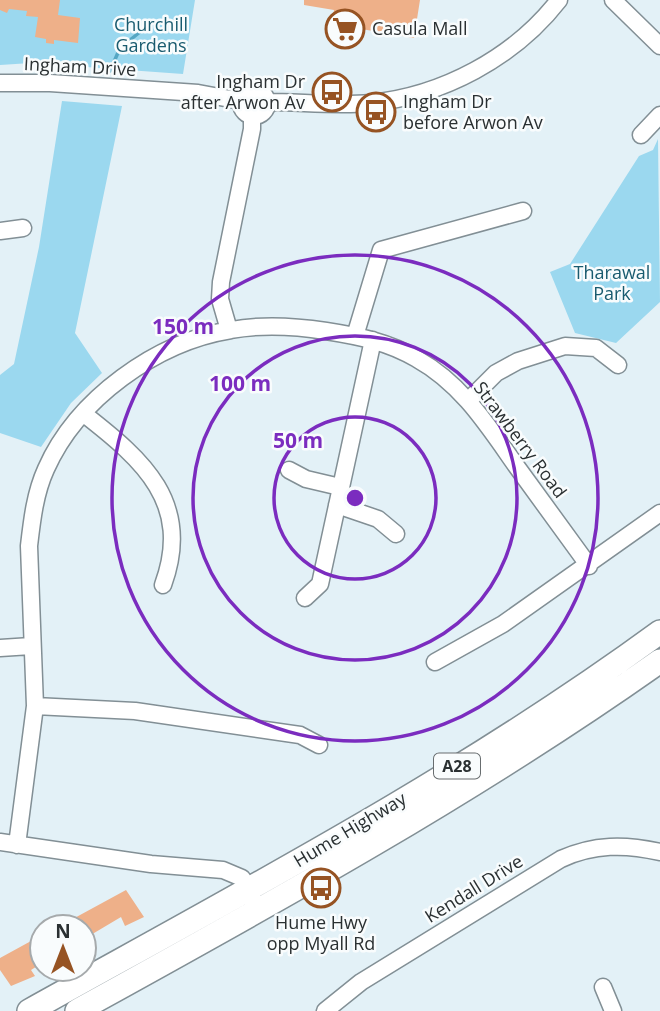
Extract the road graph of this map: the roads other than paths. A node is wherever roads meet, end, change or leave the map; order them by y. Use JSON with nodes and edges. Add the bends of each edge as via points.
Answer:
{"nodes":[{"id":1,"x":559,"y":0,"type":"edge"},
{"id":2,"x":613,"y":0,"type":"edge"},
{"id":3,"x":660,"y":46,"type":"edge"},
{"id":4,"x":0,"y":83,"type":"edge"},
{"id":5,"x":241,"y":101,"type":"junction"},
{"id":6,"x":267,"y":102,"type":"junction"},
{"id":7,"x":660,"y":115,"type":"edge"},
{"id":8,"x":252,"y":116,"type":"junction"},
{"id":9,"x":641,"y":135,"type":"dead end"},
{"id":10,"x":523,"y":211,"type":"dead end"},
{"id":11,"x":23,"y":228,"type":"dead end"},
{"id":12,"x":0,"y":231,"type":"edge"},
{"id":13,"x":229,"y":330,"type":"junction"},
{"id":14,"x":355,"y":336,"type":"junction"},
{"id":15,"x":373,"y":340,"type":"junction"},
{"id":16,"x":618,"y":365,"type":"dead end"},
{"id":17,"x":468,"y":400,"type":"junction"},
{"id":18,"x":84,"y":414,"type":"junction"},
{"id":19,"x":289,"y":470,"type":"dead end"},
{"id":20,"x":341,"y":487,"type":"junction"},
{"id":21,"x":337,"y":505,"type":"junction"},
{"id":22,"x":660,"y":513,"type":"edge"},
{"id":23,"x":397,"y":534,"type":"dead end"},
{"id":24,"x":589,"y":566,"type":"junction"},
{"id":25,"x":163,"y":585,"type":"dead end"},
{"id":26,"x":305,"y":598,"type":"dead end"},
{"id":27,"x":660,"y":632,"type":"edge"},
{"id":28,"x":31,"y":646,"type":"junction"},
{"id":29,"x":0,"y":648,"type":"edge"},
{"id":30,"x":660,"y":661,"type":"edge"},
{"id":31,"x":435,"y":662,"type":"dead end"},
{"id":32,"x":35,"y":706,"type":"junction"},
{"id":33,"x":319,"y":745,"type":"dead end"},
{"id":34,"x":0,"y":842,"type":"edge"},
{"id":35,"x":18,"y":845,"type":"junction"},
{"id":36,"x":660,"y":852,"type":"edge"},
{"id":37,"x":254,"y":900,"type":"junction"},
{"id":38,"x":603,"y":987,"type":"dead end"},
{"id":39,"x":29,"y":1011,"type":"edge"},
{"id":40,"x":77,"y":1011,"type":"edge"},
{"id":41,"x":325,"y":1011,"type":"edge"},
{"id":42,"x":613,"y":1011,"type":"edge"}],
"edges":[{"from":1,"to":6,"type":"street","via":[[505,52],[433,89],[369,103]]},
{"from":2,"to":3,"type":"street"},
{"from":4,"to":5,"type":"street","name":"Ingham Drive","via":[[198,93]]},
{"from":5,"to":6,"type":"street","via":[[247,92],[256,90]]},
{"from":5,"to":8,"type":"street"},
{"from":6,"to":8,"type":"street","via":[[263,113]]},
{"from":7,"to":9,"type":"street"},
{"from":8,"to":13,"type":"street","via":[[221,282],[220,299]]},
{"from":10,"to":14,"type":"street","via":[[381,250]]},
{"from":11,"to":12,"type":"street"},
{"from":13,"to":14,"type":"street","name":"Strawberry Road","via":[[286,326]]},
{"from":13,"to":18,"type":"street","name":"Strawberry Road","via":[[193,340],[137,368],[100,395]]},
{"from":14,"to":15,"type":"street","name":"Strawberry Road"},
{"from":15,"to":17,"type":"street","name":"Strawberry Road","via":[[417,359]]},
{"from":15,"to":20,"type":"street"},
{"from":16,"to":17,"type":"street","via":[[596,348],[565,346],[496,373]]},
{"from":17,"to":24,"type":"street","name":"Strawberry Road"},
{"from":18,"to":25,"type":"street","via":[[139,459],[159,488],[172,536],[170,567]]},
{"from":18,"to":28,"type":"street","name":"Strawberry Road","via":[[54,452],[32,516]]},
{"from":19,"to":20,"type":"street"},
{"from":20,"to":21,"type":"street"},
{"from":21,"to":23,"type":"street","via":[[384,522]]},
{"from":21,"to":26,"type":"street","via":[[320,584]]},
{"from":22,"to":24,"type":"street"},
{"from":24,"to":31,"type":"street","via":[[503,624]]},
{"from":27,"to":37,"type":"highway","name":"Hume Highway","number":"A28"},
{"from":28,"to":29,"type":"street"},
{"from":28,"to":32,"type":"street","name":"Strawberry Road"},
{"from":30,"to":37,"type":"highway","name":"Hume Highway","number":"A28","via":[[471,785]]},
{"from":32,"to":33,"type":"street","via":[[135,711],[300,735]]},
{"from":32,"to":35,"type":"street","name":"Strawberry Road"},
{"from":34,"to":35,"type":"street"},
{"from":35,"to":37,"type":"street","via":[[229,872],[246,882]]},
{"from":36,"to":41,"type":"street","name":"Kendall Drive","via":[[609,846],[575,852],[361,982]]},
{"from":37,"to":39,"type":"highway","name":"Hume Highway","number":"A28"},
{"from":37,"to":40,"type":"highway","name":"Hume Highway","number":"A28"},
{"from":38,"to":42,"type":"street"}]}
